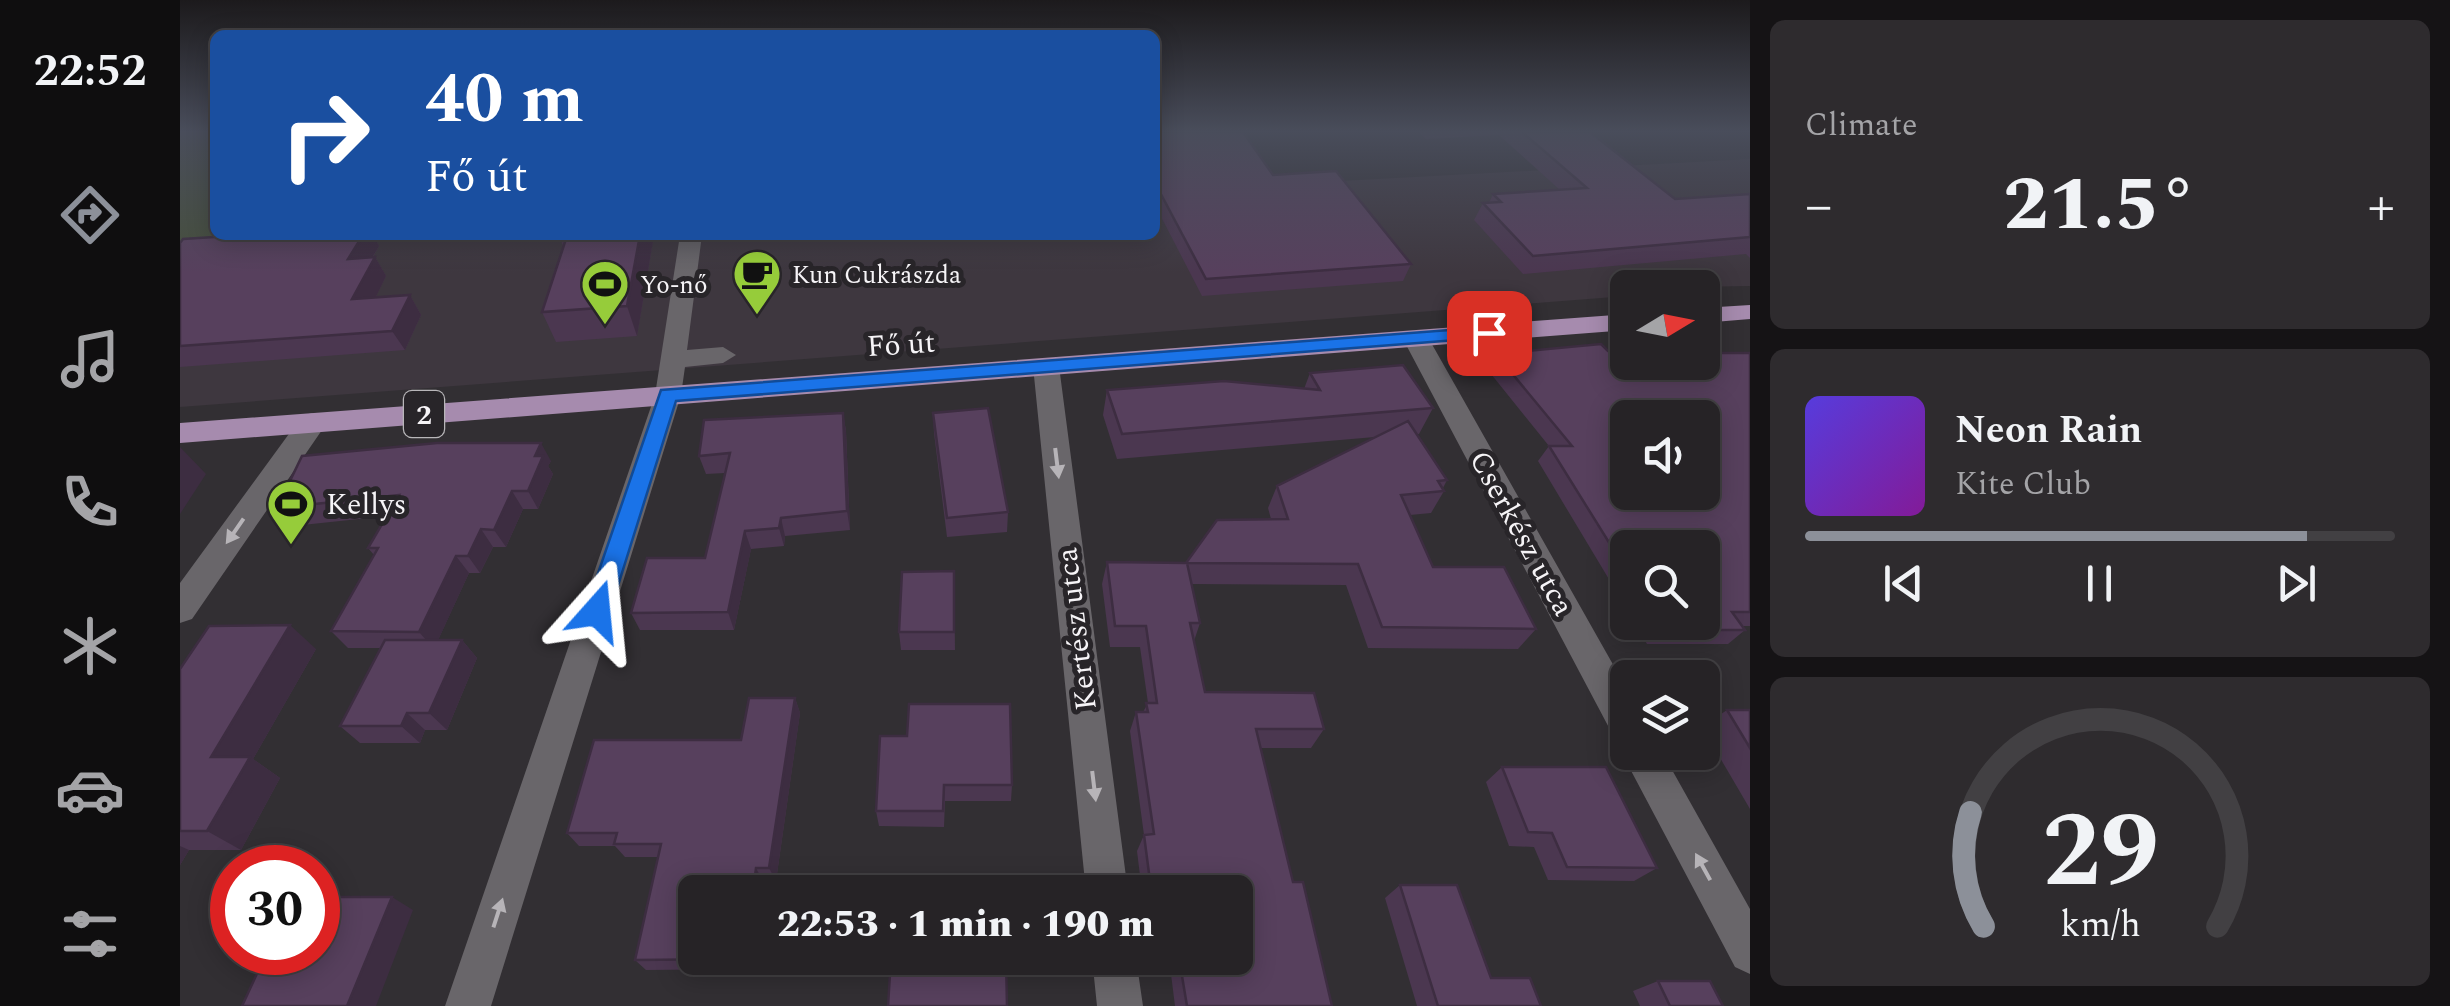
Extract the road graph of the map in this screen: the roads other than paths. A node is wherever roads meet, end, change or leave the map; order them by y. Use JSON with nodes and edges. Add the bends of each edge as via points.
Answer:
{"nodes":[{"id":1,"x":690,"y":240,"type":"edge"},
{"id":2,"x":1750,"y":312,"type":"edge"},
{"id":3,"x":1720,"y":314,"type":"edge"},
{"id":4,"x":1610,"y":323,"type":"edge"},
{"id":5,"x":1416,"y":339,"type":"junction"},
{"id":6,"x":724,"y":355,"type":"dead end"},
{"id":7,"x":1046,"y":366,"type":"junction"},
{"id":8,"x":670,"y":378,"type":"junction"},
{"id":9,"x":312,"y":423,"type":"junction"},
{"id":10,"x":180,"y":433,"type":"edge"},
{"id":11,"x":180,"y":608,"type":"edge"},
{"id":12,"x":1610,"y":694,"type":"edge"},
{"id":13,"x":1651,"y":770,"type":"edge"},
{"id":14,"x":1105,"y":875,"type":"edge"},
{"id":15,"x":1750,"y":952,"type":"edge"},
{"id":16,"x":1116,"y":975,"type":"edge"},
{"id":17,"x":468,"y":1006,"type":"edge"},
{"id":18,"x":1120,"y":1006,"type":"edge"}],
"edges":[{"from":1,"to":8,"type":"street"},
{"from":2,"to":3,"type":"main road"},
{"from":4,"to":5,"type":"main road","name":"Fő út","number":"2"},
{"from":5,"to":7,"type":"main road","name":"Fő út","number":"2"},
{"from":5,"to":12,"type":"street","name":"Cserkész utca"},
{"from":6,"to":8,"type":"street"},
{"from":7,"to":8,"type":"main road","name":"Fő út","number":"2"},
{"from":7,"to":14,"type":"street","name":"Kertész utca","one_way":true},
{"from":8,"to":9,"type":"main road","name":"Fő út","number":"2"},
{"from":17,"to":8,"type":"street","one_way":true},
{"from":9,"to":10,"type":"main road","name":"Fő út","number":"2"},
{"from":9,"to":11,"type":"street","one_way":true},
{"from":15,"to":13,"type":"street","one_way":true},
{"from":16,"to":18,"type":"street"}]}
